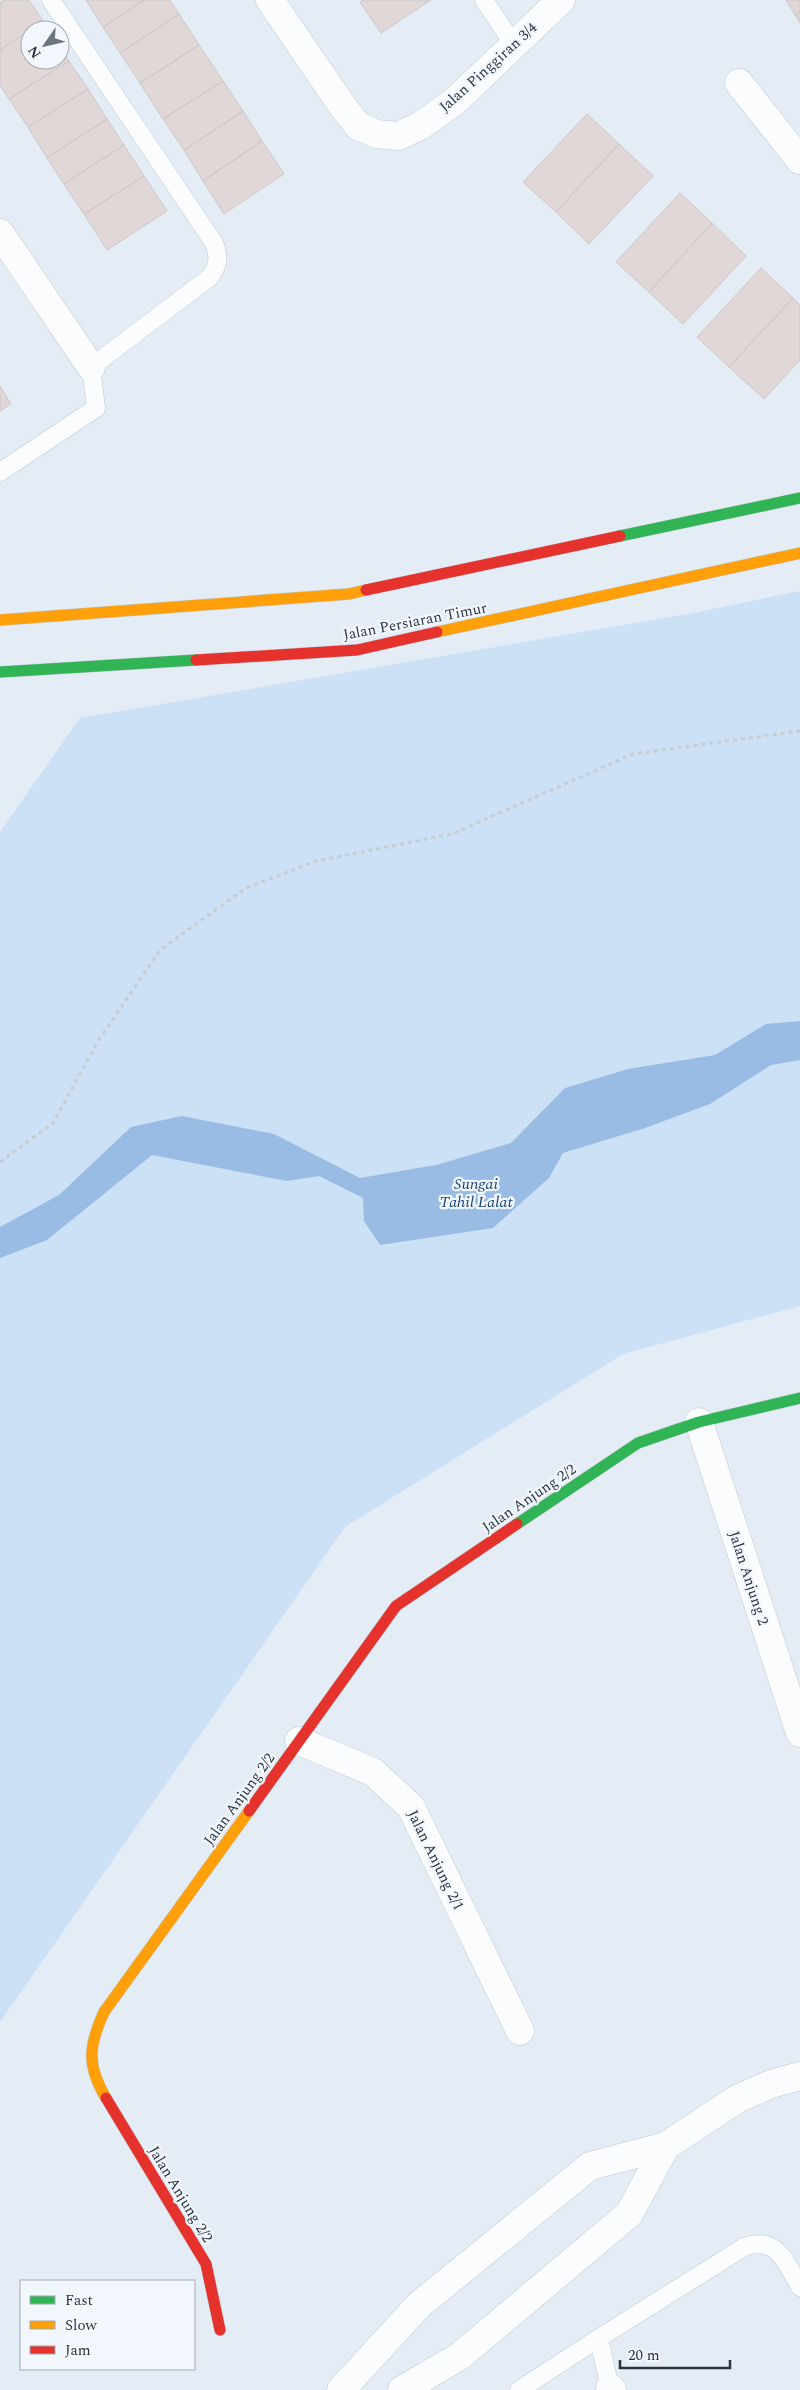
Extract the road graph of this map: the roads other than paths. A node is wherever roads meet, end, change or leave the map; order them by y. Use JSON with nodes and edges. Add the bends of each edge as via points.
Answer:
{"nodes":[{"id":1,"x":50,"y":0,"type":"edge"},
{"id":2,"x":270,"y":0,"type":"edge"},
{"id":3,"x":484,"y":0,"type":"edge"},
{"id":4,"x":561,"y":0,"type":"edge"},
{"id":5,"x":514,"y":45,"type":"junction"},
{"id":6,"x":739,"y":83,"type":"dead end"},
{"id":7,"x":800,"y":160,"type":"edge"},
{"id":8,"x":0,"y":234,"type":"edge"},
{"id":9,"x":91,"y":366,"type":"junction"},
{"id":10,"x":0,"y":472,"type":"edge"},
{"id":11,"x":800,"y":498,"type":"edge"},
{"id":12,"x":800,"y":552,"type":"edge"},
{"id":13,"x":0,"y":620,"type":"edge"},
{"id":14,"x":0,"y":672,"type":"edge"},
{"id":15,"x":800,"y":1398,"type":"edge"},
{"id":16,"x":699,"y":1422,"type":"junction"},
{"id":17,"x":800,"y":1733,"type":"edge"},
{"id":18,"x":299,"y":1741,"type":"junction"},
{"id":19,"x":520,"y":2031,"type":"dead end"},
{"id":20,"x":800,"y":2076,"type":"edge"},
{"id":21,"x":666,"y":2146,"type":"junction"},
{"id":22,"x":800,"y":2287,"type":"edge"},
{"id":23,"x":220,"y":2330,"type":"dead end"},
{"id":24,"x":596,"y":2340,"type":"junction"},
{"id":25,"x":611,"y":2389,"type":"edge"},
{"id":26,"x":341,"y":2390,"type":"edge"},
{"id":27,"x":402,"y":2390,"type":"edge"},
{"id":28,"x":519,"y":2390,"type":"edge"}],
"edges":[{"from":1,"to":9,"type":"lane","via":[[218,252],[215,271],[208,278]]},
{"from":2,"to":5,"type":"street","name":"Jalan Pinggiran 3/4","via":[[358,126],[377,134],[398,136],[420,126],[454,102]]},
{"from":3,"to":5,"type":"lane"},
{"from":4,"to":5,"type":"street","name":"Jalan Pinggiran 3/4"},
{"from":6,"to":7,"type":"street"},
{"from":8,"to":9,"type":"street"},
{"from":9,"to":10,"type":"lane","via":[[96,408]]},
{"from":11,"to":13,"type":"street","via":[[349,594]]},
{"from":12,"to":14,"type":"street","name":"Jalan Persiaran Timur","via":[[357,650]]},
{"from":15,"to":16,"type":"street","name":"Jalan Anjung 2/2"},
{"from":16,"to":17,"type":"street","name":"Jalan Anjung 2"},
{"from":16,"to":18,"type":"street","name":"Jalan Anjung 2/2","via":[[638,1443],[396,1606]]},
{"from":18,"to":19,"type":"street","name":"Jalan Anjung 2/1","via":[[373,1772],[411,1807]]},
{"from":18,"to":23,"type":"street","name":"Jalan Anjung 2/2","via":[[104,2012],[91,2038],[90,2064],[102,2091],[206,2264]]},
{"from":20,"to":21,"type":"street","via":[[737,2099]]},
{"from":21,"to":26,"type":"street","via":[[590,2166],[419,2305]]},
{"from":21,"to":27,"type":"street","via":[[629,2214],[460,2356]]},
{"from":22,"to":24,"type":"lane","via":[[774,2248],[754,2244],[744,2247]]},
{"from":24,"to":25,"type":"lane"},
{"from":24,"to":28,"type":"lane"}]}
